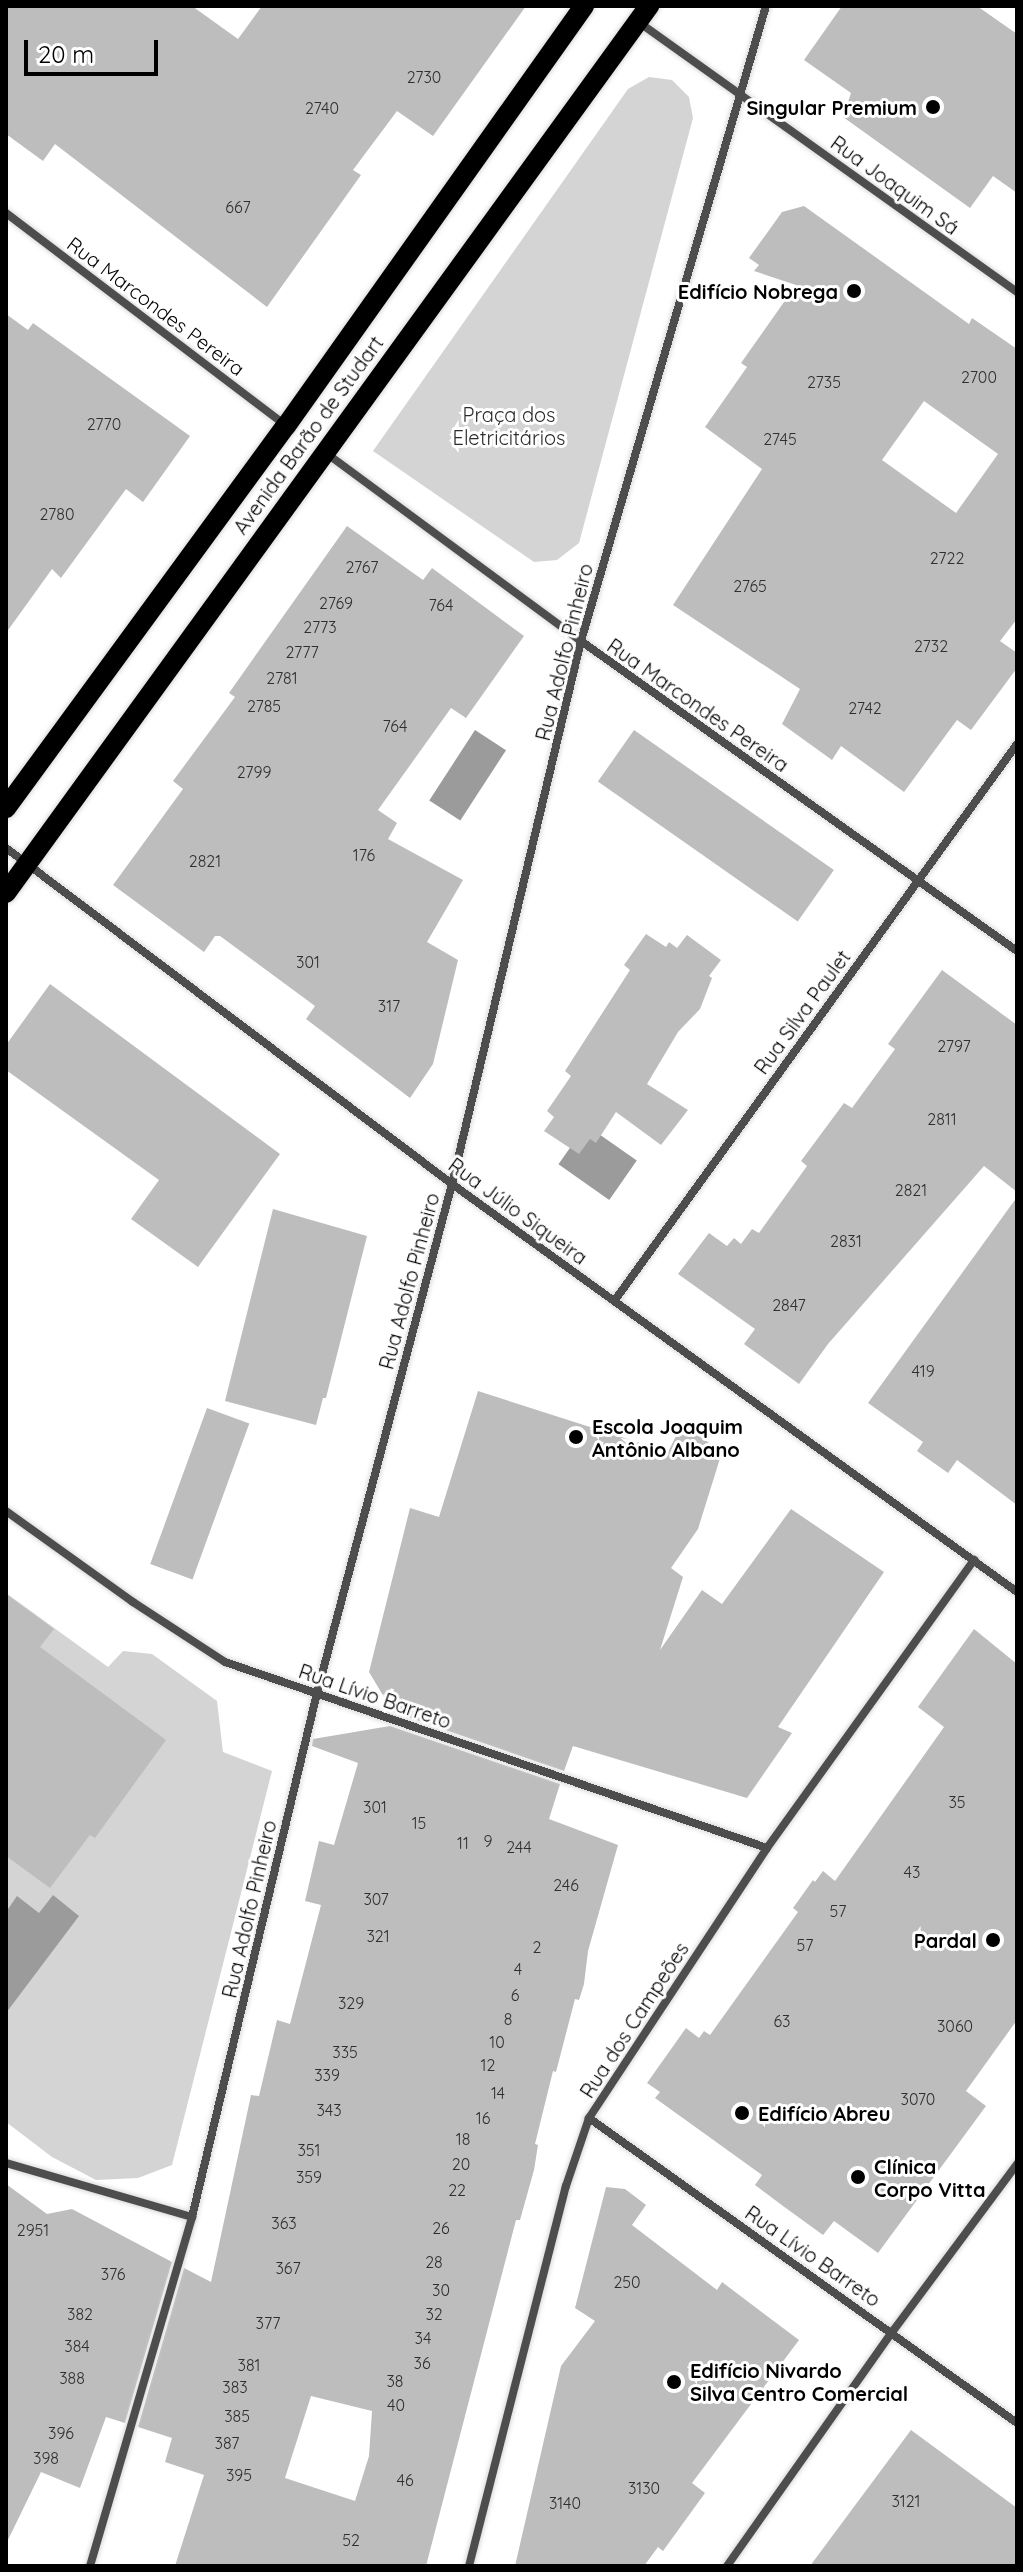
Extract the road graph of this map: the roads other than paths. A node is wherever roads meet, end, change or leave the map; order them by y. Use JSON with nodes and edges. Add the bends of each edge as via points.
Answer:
{"nodes":[{"id":1,"x":584,"y":6,"type":"edge"},
{"id":2,"x":766,"y":6,"type":"edge"},
{"id":3,"x":643,"y":14,"type":"edge"},
{"id":4,"x":739,"y":93,"type":"junction"},
{"id":5,"x":6,"y":213,"type":"edge"},
{"id":6,"x":1017,"y":292,"type":"edge"},
{"id":7,"x":286,"y":426,"type":"junction"},
{"id":8,"x":325,"y":452,"type":"junction"},
{"id":9,"x":581,"y":641,"type":"junction"},
{"id":10,"x":1017,"y":744,"type":"edge"},
{"id":11,"x":6,"y":808,"type":"edge"},
{"id":12,"x":6,"y":848,"type":"edge"},
{"id":13,"x":27,"y":864,"type":"junction"},
{"id":14,"x":918,"y":879,"type":"junction"},
{"id":15,"x":6,"y":893,"type":"edge"},
{"id":16,"x":1017,"y":951,"type":"edge"},
{"id":17,"x":452,"y":1184,"type":"junction"},
{"id":18,"x":615,"y":1300,"type":"junction"},
{"id":19,"x":6,"y":1511,"type":"edge"},
{"id":20,"x":974,"y":1560,"type":"junction"},
{"id":21,"x":1017,"y":1592,"type":"edge"},
{"id":22,"x":317,"y":1693,"type":"junction"},
{"id":23,"x":767,"y":1848,"type":"junction"},
{"id":24,"x":589,"y":2118,"type":"junction"},
{"id":25,"x":6,"y":2163,"type":"edge"},
{"id":26,"x":1017,"y":2164,"type":"edge"},
{"id":27,"x":192,"y":2217,"type":"junction"},
{"id":28,"x":893,"y":2331,"type":"junction"},
{"id":29,"x":1017,"y":2423,"type":"edge"},
{"id":30,"x":90,"y":2566,"type":"edge"},
{"id":31,"x":469,"y":2566,"type":"edge"},
{"id":32,"x":727,"y":2566,"type":"edge"}],
"edges":[{"from":1,"to":7,"type":"main road","name":"Avenida Barão de Studart"},
{"from":2,"to":4,"type":"street","name":"Rua Adolfo Pinheiro"},
{"from":3,"to":4,"type":"street","name":"Rua Joaquim Sá"},
{"from":3,"to":8,"type":"main road","name":"Avenida Barão de Studart"},
{"from":4,"to":6,"type":"street","name":"Rua Joaquim Sá"},
{"from":4,"to":9,"type":"street","name":"Rua Adolfo Pinheiro"},
{"from":5,"to":7,"type":"street","name":"Rua Marcondes Pereira"},
{"from":7,"to":11,"type":"main road","name":"Avenida Barão de Studart"},
{"from":8,"to":9,"type":"street","name":"Rua Marcondes Pereira"},
{"from":8,"to":13,"type":"main road","name":"Avenida Barão de Studart"},
{"from":9,"to":14,"type":"street","name":"Rua Marcondes Pereira"},
{"from":9,"to":17,"type":"street","name":"Rua Adolfo Pinheiro"},
{"from":10,"to":14,"type":"street","name":"Rua Silva Paulet"},
{"from":12,"to":13,"type":"street","name":"Rua Júlio Siqueira"},
{"from":13,"to":15,"type":"main road","name":"Avenida Barão de Studart"},
{"from":13,"to":17,"type":"street","name":"Rua Júlio Siqueira"},
{"from":14,"to":16,"type":"street","name":"Rua Marcondes Pereira"},
{"from":14,"to":18,"type":"street","name":"Rua Silva Paulet"},
{"from":17,"to":18,"type":"street","name":"Rua Júlio Siqueira"},
{"from":17,"to":22,"type":"street","name":"Rua Adolfo Pinheiro"},
{"from":18,"to":20,"type":"street","name":"Rua Júlio Siqueira"},
{"from":19,"to":22,"type":"street","name":"Rua Lívio Barreto","via":[[225,1662]]},
{"from":20,"to":21,"type":"street","name":"Rua Júlio Siqueira"},
{"from":20,"to":23,"type":"street","name":"Rua dos Campeões"},
{"from":22,"to":23,"type":"street","name":"Rua Lívio Barreto"},
{"from":22,"to":27,"type":"street","name":"Rua Adolfo Pinheiro"},
{"from":23,"to":24,"type":"street","name":"Rua dos Campeões"},
{"from":24,"to":28,"type":"street","name":"Rua Lívio Barreto"},
{"from":24,"to":31,"type":"street","name":"Rua dos Campeões","via":[[566,2186]]},
{"from":25,"to":27,"type":"street"},
{"from":26,"to":28,"type":"street"},
{"from":27,"to":30,"type":"street","name":"Rua Adolfo Pinheiro"},
{"from":28,"to":29,"type":"street","name":"Rua Lívio Barreto"},
{"from":28,"to":32,"type":"street"}]}
